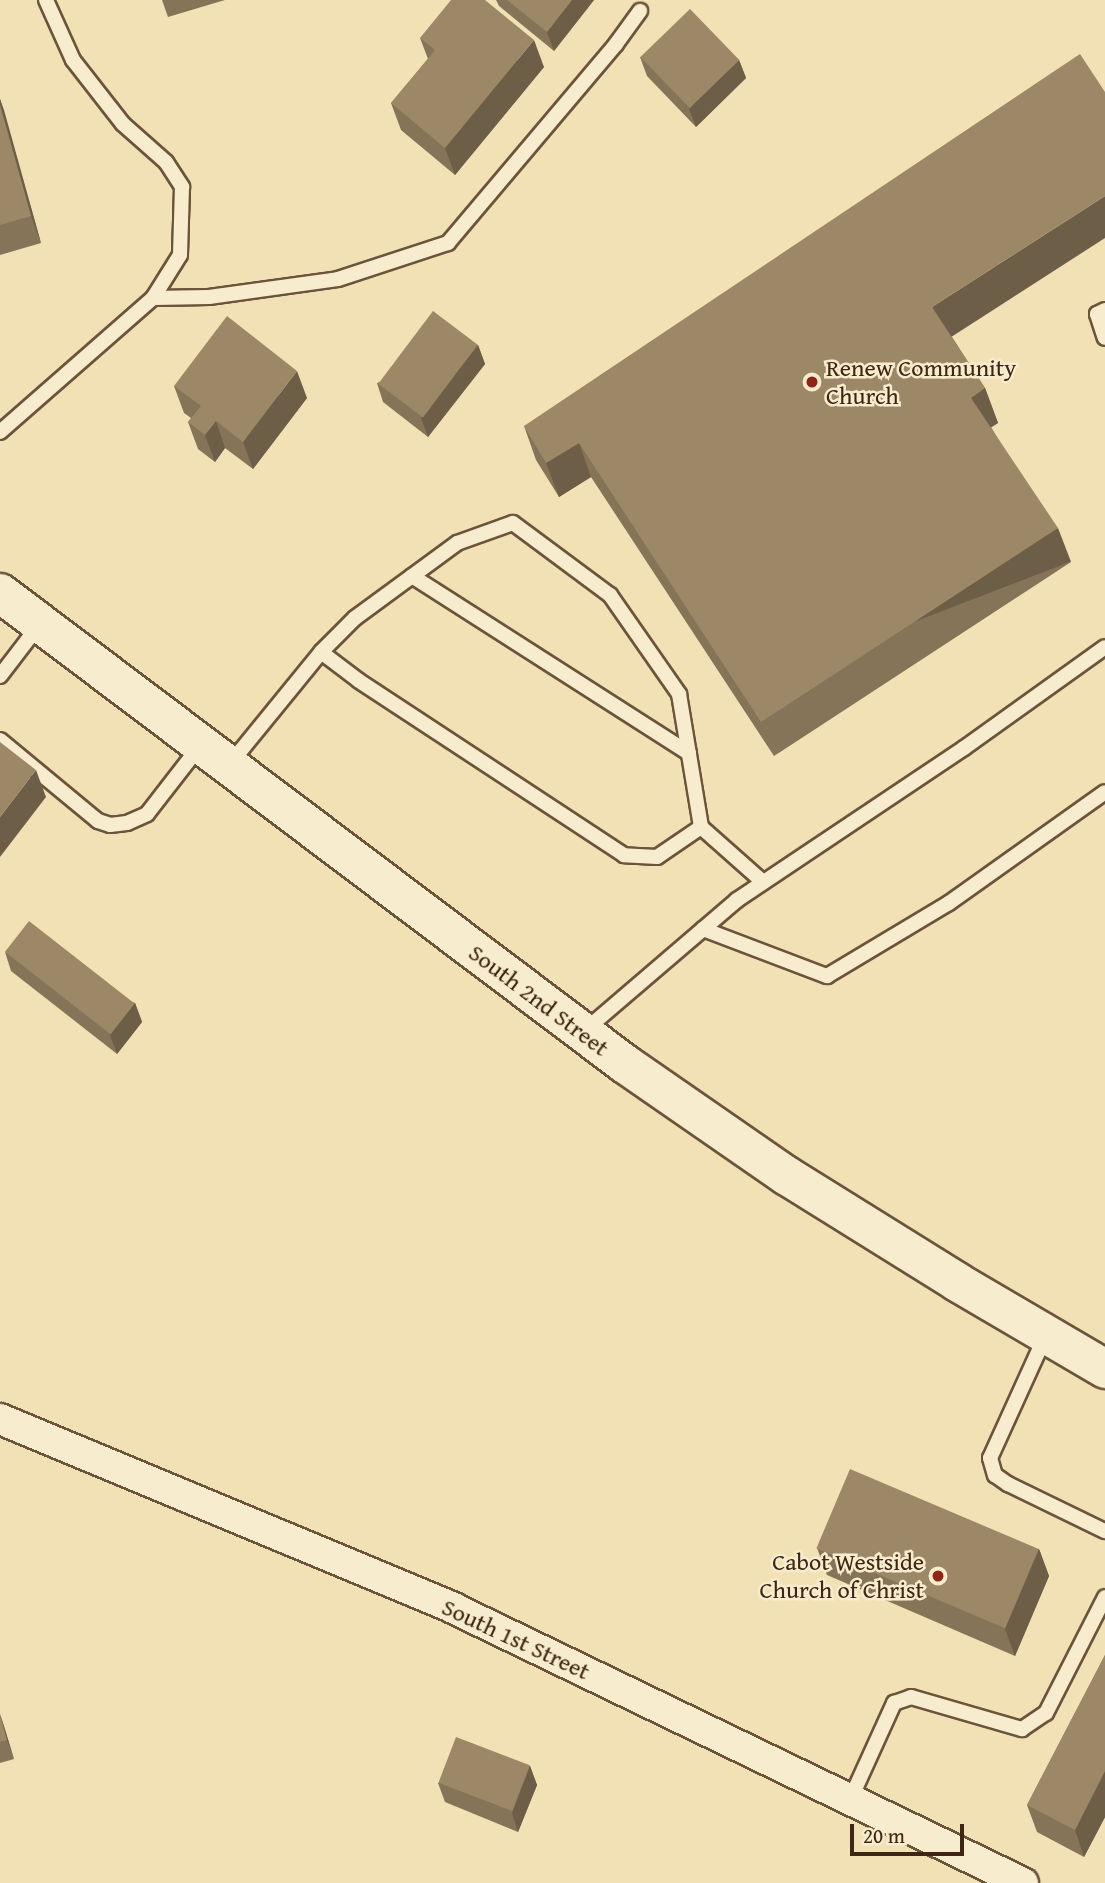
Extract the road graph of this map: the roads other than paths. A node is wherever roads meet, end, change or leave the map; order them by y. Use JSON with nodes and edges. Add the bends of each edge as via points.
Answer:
{"nodes":[{"id":1,"x":46,"y":0,"type":"edge"},
{"id":2,"x":640,"y":10,"type":"dead end"},
{"id":3,"x":153,"y":298,"type":"junction"},
{"id":4,"x":1105,"y":310,"type":"edge"},
{"id":5,"x":1105,"y":338,"type":"edge"},
{"id":6,"x":0,"y":432,"type":"edge"},
{"id":7,"x":412,"y":576,"type":"junction"},
{"id":8,"x":0,"y":593,"type":"edge"},
{"id":9,"x":40,"y":624,"type":"junction"},
{"id":10,"x":1105,"y":647,"type":"edge"},
{"id":11,"x":321,"y":652,"type":"junction"},
{"id":12,"x":0,"y":676,"type":"edge"},
{"id":13,"x":0,"y":740,"type":"edge"},
{"id":14,"x":689,"y":753,"type":"junction"},
{"id":15,"x":214,"y":755,"type":"junction"},
{"id":16,"x":1105,"y":792,"type":"edge"},
{"id":17,"x":701,"y":827,"type":"junction"},
{"id":18,"x":763,"y":882,"type":"junction"},
{"id":19,"x":703,"y":929,"type":"junction"},
{"id":20,"x":582,"y":1033,"type":"junction"},
{"id":21,"x":1046,"y":1336,"type":"junction"},
{"id":22,"x":1105,"y":1369,"type":"edge"},
{"id":23,"x":0,"y":1419,"type":"edge"},
{"id":24,"x":1105,"y":1531,"type":"edge"},
{"id":25,"x":1105,"y":1597,"type":"edge"},
{"id":26,"x":850,"y":1800,"type":"junction"},
{"id":27,"x":1023,"y":1883,"type":"edge"}],
"edges":[{"from":1,"to":3,"type":"lane","via":[[74,60],[122,124],[166,162],[182,187],[180,255]]},
{"from":2,"to":3,"type":"lane","via":[[448,243],[338,279],[209,297]]},
{"from":3,"to":6,"type":"lane"},
{"from":4,"to":5,"type":"lane","via":[[1097,314]]},
{"from":7,"to":11,"type":"lane","via":[[355,618]]},
{"from":7,"to":14,"type":"lane"},
{"from":7,"to":14,"type":"lane","via":[[457,543],[513,523],[610,595],[679,694]]},
{"from":8,"to":9,"type":"main road","name":"South 2nd Street"},
{"from":9,"to":12,"type":"lane"},
{"from":9,"to":15,"type":"main road","name":"South 2nd Street"},
{"from":10,"to":18,"type":"lane"},
{"from":11,"to":15,"type":"lane"},
{"from":11,"to":17,"type":"lane","via":[[624,855],[657,857]]},
{"from":13,"to":15,"type":"lane","via":[[98,821],[110,825],[147,814]]},
{"from":14,"to":17,"type":"lane"},
{"from":15,"to":20,"type":"main road","name":"South 2nd Street"},
{"from":16,"to":19,"type":"lane","via":[[949,903],[827,976]]},
{"from":17,"to":18,"type":"lane"},
{"from":18,"to":19,"type":"lane"},
{"from":19,"to":20,"type":"lane"},
{"from":20,"to":21,"type":"main road","name":"South 2nd Street","via":[[787,1176]]},
{"from":21,"to":22,"type":"main road","name":"South 2nd Street"},
{"from":21,"to":24,"type":"lane","via":[[990,1458],[995,1475]]},
{"from":23,"to":26,"type":"street","name":"South 1st Street","via":[[453,1608]]},
{"from":25,"to":26,"type":"lane","via":[[1046,1713],[1022,1729],[911,1696],[894,1703]]},
{"from":26,"to":27,"type":"street","name":"South 1st Street"}]}
